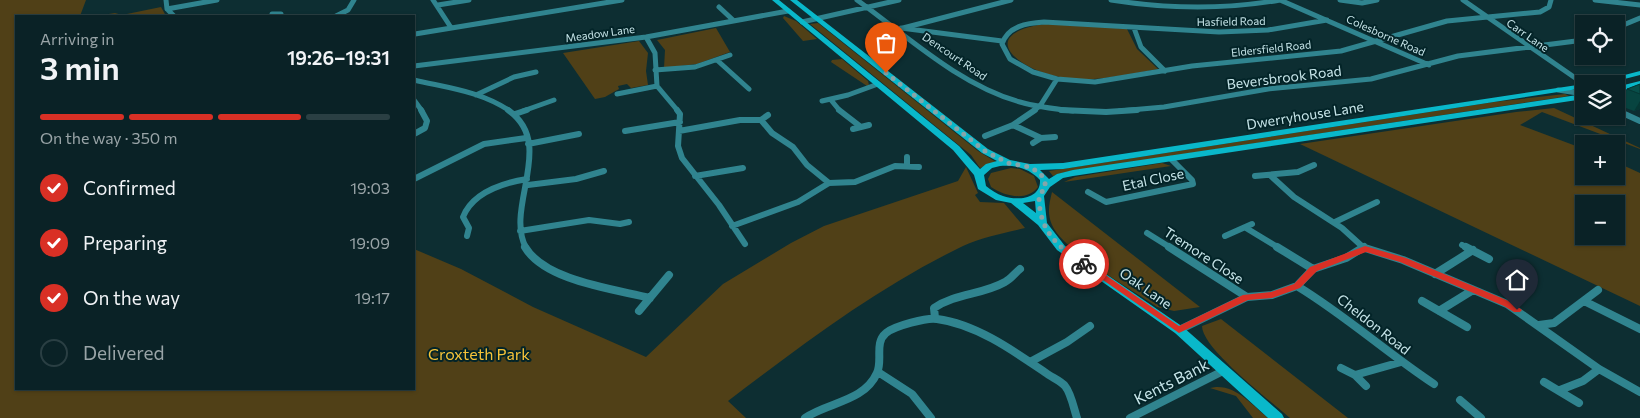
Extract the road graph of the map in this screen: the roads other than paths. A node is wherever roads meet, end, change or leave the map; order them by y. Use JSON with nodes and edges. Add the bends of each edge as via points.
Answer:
{"nodes":[{"id":1,"x":166,"y":0,"type":"edge"},
{"id":2,"x":217,"y":0,"type":"edge"},
{"id":3,"x":354,"y":0,"type":"edge"},
{"id":4,"x":432,"y":0,"type":"edge"},
{"id":5,"x":469,"y":0,"type":"edge"},
{"id":6,"x":622,"y":0,"type":"edge"},
{"id":7,"x":775,"y":0,"type":"edge"},
{"id":8,"x":793,"y":0,"type":"edge"},
{"id":9,"x":858,"y":0,"type":"edge"},
{"id":10,"x":899,"y":0,"type":"edge"},
{"id":11,"x":1011,"y":0,"type":"edge"},
{"id":12,"x":1111,"y":0,"type":"edge"},
{"id":13,"x":1280,"y":0,"type":"edge"},
{"id":14,"x":1340,"y":0,"type":"edge"},
{"id":15,"x":1377,"y":0,"type":"edge"},
{"id":16,"x":1462,"y":0,"type":"edge"},
{"id":17,"x":1551,"y":0,"type":"edge"},
{"id":18,"x":1595,"y":0,"type":"edge"},
{"id":19,"x":438,"y":5,"type":"junction"},
{"id":20,"x":1640,"y":5,"type":"edge"},
{"id":21,"x":719,"y":7,"type":"dead end"},
{"id":22,"x":867,"y":7,"type":"junction"},
{"id":23,"x":167,"y":9,"type":"junction"},
{"id":24,"x":287,"y":11,"type":"dead end"},
{"id":25,"x":788,"y":11,"type":"junction"},
{"id":26,"x":272,"y":14,"type":"dead end"},
{"id":27,"x":173,"y":15,"type":"edge"},
{"id":28,"x":281,"y":15,"type":"edge"},
{"id":29,"x":338,"y":15,"type":"edge"},
{"id":30,"x":1486,"y":17,"type":"junction"},
{"id":31,"x":817,"y":18,"type":"junction"},
{"id":32,"x":1640,"y":18,"type":"edge"},
{"id":33,"x":733,"y":20,"type":"junction"},
{"id":34,"x":1327,"y":20,"type":"junction"},
{"id":35,"x":802,"y":22,"type":"junction"},
{"id":36,"x":1625,"y":24,"type":"edge"},
{"id":37,"x":450,"y":26,"type":"junction"},
{"id":38,"x":901,"y":28,"type":"junction"},
{"id":39,"x":1134,"y":28,"type":"junction"},
{"id":40,"x":415,"y":34,"type":"edge"},
{"id":41,"x":646,"y":37,"type":"junction"},
{"id":42,"x":1002,"y":41,"type":"junction"},
{"id":43,"x":1377,"y":41,"type":"junction"},
{"id":44,"x":1575,"y":41,"type":"edge"},
{"id":45,"x":1530,"y":48,"type":"junction"},
{"id":46,"x":730,"y":55,"type":"dead end"},
{"id":47,"x":718,"y":60,"type":"junction"},
{"id":48,"x":1429,"y":65,"type":"junction"},
{"id":49,"x":415,"y":66,"type":"edge"},
{"id":50,"x":655,"y":70,"type":"junction"},
{"id":51,"x":1166,"y":71,"type":"junction"},
{"id":52,"x":536,"y":72,"type":"dead end"},
{"id":53,"x":1640,"y":73,"type":"edge"},
{"id":54,"x":1625,"y":77,"type":"edge"},
{"id":55,"x":1057,"y":79,"type":"junction"},
{"id":56,"x":1575,"y":79,"type":"edge"},
{"id":57,"x":415,"y":80,"type":"edge"},
{"id":58,"x":1640,"y":83,"type":"edge"},
{"id":59,"x":878,"y":84,"type":"junction"},
{"id":60,"x":657,"y":86,"type":"junction"},
{"id":61,"x":1575,"y":87,"type":"edge"},
{"id":62,"x":1625,"y":87,"type":"edge"},
{"id":63,"x":735,"y":89,"type":"dead end"},
{"id":64,"x":1558,"y":90,"type":"junction"},
{"id":65,"x":1575,"y":93,"type":"edge"},
{"id":66,"x":617,"y":94,"type":"dead end"},
{"id":67,"x":476,"y":95,"type":"junction"},
{"id":68,"x":1575,"y":96,"type":"edge"},
{"id":69,"x":554,"y":100,"type":"dead end"},
{"id":70,"x":831,"y":100,"type":"junction"},
{"id":71,"x":415,"y":101,"type":"edge"},
{"id":72,"x":822,"y":101,"type":"dead end"},
{"id":73,"x":1040,"y":106,"type":"junction"},
{"id":74,"x":516,"y":114,"type":"junction"},
{"id":75,"x":1625,"y":114,"type":"edge"},
{"id":76,"x":768,"y":115,"type":"dead end"},
{"id":77,"x":761,"y":120,"type":"junction"},
{"id":78,"x":1640,"y":121,"type":"edge"},
{"id":79,"x":680,"y":122,"type":"junction"},
{"id":80,"x":1013,"y":124,"type":"junction"},
{"id":81,"x":869,"y":125,"type":"dead end"},
{"id":82,"x":861,"y":127,"type":"junction"},
{"id":83,"x":853,"y":130,"type":"dead end"},
{"id":84,"x":625,"y":131,"type":"dead end"},
{"id":85,"x":679,"y":131,"type":"junction"},
{"id":86,"x":415,"y":133,"type":"edge"},
{"id":87,"x":579,"y":134,"type":"dead end"},
{"id":88,"x":985,"y":136,"type":"dead end"},
{"id":89,"x":1055,"y":137,"type":"dead end"},
{"id":90,"x":1041,"y":138,"type":"junction"},
{"id":91,"x":527,"y":141,"type":"junction"},
{"id":92,"x":1033,"y":143,"type":"dead end"},
{"id":93,"x":907,"y":156,"type":"dead end"},
{"id":94,"x":1170,"y":159,"type":"junction"},
{"id":95,"x":1008,"y":163,"type":"junction"},
{"id":96,"x":907,"y":165,"type":"junction"},
{"id":97,"x":1314,"y":165,"type":"dead end"},
{"id":98,"x":919,"y":167,"type":"dead end"},
{"id":99,"x":1030,"y":167,"type":"junction"},
{"id":100,"x":743,"y":168,"type":"dead end"},
{"id":101,"x":604,"y":171,"type":"dead end"},
{"id":102,"x":979,"y":174,"type":"junction"},
{"id":103,"x":695,"y":176,"type":"junction"},
{"id":104,"x":1255,"y":176,"type":"dead end"},
{"id":105,"x":1271,"y":176,"type":"junction"},
{"id":106,"x":415,"y":178,"type":"edge"},
{"id":107,"x":528,"y":182,"type":"junction"},
{"id":108,"x":829,"y":183,"type":"junction"},
{"id":109,"x":1046,"y":186,"type":"junction"},
{"id":110,"x":1088,"y":192,"type":"dead end"},
{"id":111,"x":1039,"y":196,"type":"junction"},
{"id":112,"x":1013,"y":200,"type":"junction"},
{"id":113,"x":1376,"y":202,"type":"dead end"},
{"id":114,"x":629,"y":222,"type":"dead end"},
{"id":115,"x":1335,"y":222,"type":"junction"},
{"id":116,"x":1042,"y":223,"type":"junction"},
{"id":117,"x":732,"y":226,"type":"junction"},
{"id":118,"x":520,"y":231,"type":"junction"},
{"id":119,"x":1147,"y":233,"type":"dead end"},
{"id":120,"x":467,"y":236,"type":"dead end"},
{"id":121,"x":1225,"y":236,"type":"dead end"},
{"id":122,"x":745,"y":244,"type":"dead end"},
{"id":123,"x":1462,"y":245,"type":"dead end"},
{"id":124,"x":1365,"y":248,"type":"junction"},
{"id":125,"x":1472,"y":250,"type":"junction"},
{"id":126,"x":1489,"y":259,"type":"dead end"},
{"id":127,"x":1020,"y":269,"type":"dead end"},
{"id":128,"x":1313,"y":269,"type":"junction"},
{"id":129,"x":1435,"y":274,"type":"junction"},
{"id":130,"x":669,"y":275,"type":"dead end"},
{"id":131,"x":1297,"y":286,"type":"junction"},
{"id":132,"x":1473,"y":290,"type":"junction"},
{"id":133,"x":1598,"y":290,"type":"dead end"},
{"id":134,"x":1247,"y":297,"type":"junction"},
{"id":135,"x":650,"y":298,"type":"junction"},
{"id":136,"x":1422,"y":301,"type":"dead end"},
{"id":137,"x":1584,"y":301,"type":"junction"},
{"id":138,"x":640,"y":310,"type":"dead end"},
{"id":139,"x":1440,"y":311,"type":"junction"},
{"id":140,"x":935,"y":318,"type":"junction"},
{"id":141,"x":1539,"y":325,"type":"junction"},
{"id":142,"x":1090,"y":326,"type":"dead end"},
{"id":143,"x":1467,"y":327,"type":"dead end"},
{"id":144,"x":1640,"y":329,"type":"edge"},
{"id":145,"x":1179,"y":330,"type":"junction"},
{"id":146,"x":1030,"y":362,"type":"junction"},
{"id":147,"x":1400,"y":362,"type":"junction"},
{"id":148,"x":1341,"y":368,"type":"dead end"},
{"id":149,"x":1599,"y":369,"type":"junction"},
{"id":150,"x":1225,"y":370,"type":"junction"},
{"id":151,"x":878,"y":372,"type":"junction"},
{"id":152,"x":1355,"y":375,"type":"junction"},
{"id":153,"x":1544,"y":382,"type":"dead end"},
{"id":154,"x":1434,"y":384,"type":"dead end"},
{"id":155,"x":1366,"y":386,"type":"dead end"},
{"id":156,"x":1560,"y":390,"type":"junction"},
{"id":157,"x":1640,"y":392,"type":"edge"},
{"id":158,"x":1460,"y":400,"type":"dead end"},
{"id":159,"x":1579,"y":403,"type":"dead end"},
{"id":160,"x":805,"y":418,"type":"edge"},
{"id":161,"x":931,"y":418,"type":"edge"},
{"id":162,"x":1077,"y":418,"type":"edge"},
{"id":163,"x":1130,"y":418,"type":"edge"},
{"id":164,"x":1277,"y":418,"type":"edge"},
{"id":165,"x":1481,"y":418,"type":"edge"}],
"edges":[{"from":1,"to":23,"type":"street"},
{"from":2,"to":23,"type":"street"},
{"from":3,"to":29,"type":"street","via":[[348,10]]},
{"from":4,"to":19,"type":"street"},
{"from":5,"to":19,"type":"street"},
{"from":6,"to":37,"type":"street","via":[[583,9]]},
{"from":7,"to":25,"type":"street"},
{"from":8,"to":31,"type":"street"},
{"from":9,"to":22,"type":"street","name":"Dencourt Road"},
{"from":10,"to":22,"type":"street"},
{"from":11,"to":38,"type":"street"},
{"from":12,"to":13,"type":"street","via":[[1159,7],[1202,8]]},
{"from":13,"to":34,"type":"street","name":"Colesborne Road"},
{"from":14,"to":15,"type":"street","via":[[1362,3]]},
{"from":16,"to":30,"type":"street","name":"Carr Lane"},
{"from":17,"to":30,"type":"street","name":"Eldersfield Road","via":[[1549,7],[1540,12]]},
{"from":18,"to":20,"type":"street"},
{"from":19,"to":37,"type":"street"},
{"from":21,"to":33,"type":"street"},
{"from":22,"to":31,"type":"street"},
{"from":22,"to":38,"type":"street","name":"Dencourt Road"},
{"from":23,"to":27,"type":"street"},
{"from":24,"to":28,"type":"street"},
{"from":25,"to":33,"type":"street","name":"Meadow Lane"},
{"from":25,"to":35,"type":"street"},
{"from":26,"to":28,"type":"street"},
{"from":30,"to":43,"type":"street","name":"Eldersfield Road","via":[[1429,24]]},
{"from":30,"to":45,"type":"street","name":"Carr Lane"},
{"from":31,"to":35,"type":"street"},
{"from":31,"to":95,"type":"street","via":[[985,151]]},
{"from":32,"to":36,"type":"street"},
{"from":33,"to":41,"type":"street","name":"Meadow Lane"},
{"from":34,"to":39,"type":"street","name":"Hasfield Road","via":[[1241,32]]},
{"from":34,"to":43,"type":"street","name":"Colesborne Road"},
{"from":35,"to":59,"type":"street"},
{"from":37,"to":40,"type":"street"},
{"from":38,"to":42,"type":"street"},
{"from":38,"to":73,"type":"street","name":"Dencourt Road","via":[[984,88],[1013,100]]},
{"from":39,"to":42,"type":"street","name":"Hasfield Road","via":[[1044,22],[1016,28]]},
{"from":39,"to":51,"type":"street","via":[[1137,41],[1145,52]]},
{"from":41,"to":49,"type":"street","name":"Meadow Lane"},
{"from":41,"to":50,"type":"street","via":[[656,53]]},
{"from":42,"to":55,"type":"street","name":"Eldersfield Road","via":[[1005,54],[1015,63]]},
{"from":43,"to":48,"type":"street","name":"Colesborne Road"},
{"from":43,"to":51,"type":"street","name":"Eldersfield Road","via":[[1341,51]]},
{"from":44,"to":45,"type":"street","name":"Beversbrook Road"},
{"from":45,"to":48,"type":"street","name":"Beversbrook Road","via":[[1455,56]]},
{"from":45,"to":56,"type":"street","name":"Carr Lane"},
{"from":46,"to":47,"type":"street"},
{"from":47,"to":50,"type":"street","via":[[686,69]]},
{"from":47,"to":63,"type":"street","via":[[747,87]]},
{"from":48,"to":73,"type":"street","name":"Beversbrook Road","via":[[1387,76],[1254,91],[1123,112],[1075,113]]},
{"from":50,"to":60,"type":"street"},
{"from":51,"to":55,"type":"street","name":"Eldersfield Road","via":[[1095,82]]},
{"from":52,"to":67,"type":"street","via":[[514,77]]},
{"from":53,"to":54,"type":"street"},
{"from":55,"to":73,"type":"street"},
{"from":57,"to":67,"type":"street"},
{"from":58,"to":62,"type":"street"},
{"from":59,"to":70,"type":"street"},
{"from":59,"to":102,"type":"street","via":[[956,148]]},
{"from":60,"to":66,"type":"street"},
{"from":60,"to":79,"type":"street","via":[[678,110]]},
{"from":61,"to":64,"type":"street","name":"Dwerryhouse Lane"},
{"from":64,"to":65,"type":"street"},
{"from":64,"to":99,"type":"street","name":"Dwerryhouse Lane","via":[[1063,166]]},
{"from":67,"to":74,"type":"street"},
{"from":68,"to":94,"type":"street","name":"Dwerryhouse Lane"},
{"from":69,"to":74,"type":"street"},
{"from":70,"to":72,"type":"street"},
{"from":70,"to":82,"type":"street"},
{"from":71,"to":86,"type":"street","via":[[427,122],[425,128]]},
{"from":73,"to":80,"type":"street"},
{"from":74,"to":91,"type":"street","via":[[525,126]]},
{"from":75,"to":78,"type":"street"},
{"from":76,"to":77,"type":"street"},
{"from":77,"to":85,"type":"street","via":[[733,120],[700,130]]},
{"from":77,"to":108,"type":"street"},
{"from":79,"to":84,"type":"street"},
{"from":79,"to":85,"type":"street"},
{"from":80,"to":88,"type":"street"},
{"from":80,"to":90,"type":"street"},
{"from":81,"to":82,"type":"street"},
{"from":82,"to":83,"type":"street"},
{"from":85,"to":103,"type":"street","via":[[679,151]]},
{"from":87,"to":91,"type":"street","via":[[548,142]]},
{"from":89,"to":90,"type":"street"},
{"from":90,"to":92,"type":"street"},
{"from":91,"to":106,"type":"street","via":[[484,144]]},
{"from":91,"to":107,"type":"street"},
{"from":93,"to":96,"type":"street"},
{"from":94,"to":109,"type":"street","name":"Dwerryhouse Lane","via":[[1073,173],[1060,176]]},
{"from":94,"to":110,"type":"street","name":"Etal Close","via":[[1193,184],[1106,202]]},
{"from":95,"to":99,"type":"street","name":"Dwerryhouse Lane"},
{"from":95,"to":102,"type":"street","via":[[989,166]]},
{"from":96,"to":98,"type":"street"},
{"from":96,"to":108,"type":"street","via":[[855,182]]},
{"from":97,"to":105,"type":"street","via":[[1298,172]]},
{"from":99,"to":109,"type":"street","via":[[1041,174]]},
{"from":100,"to":103,"type":"street","via":[[732,165]]},
{"from":101,"to":107,"type":"street","via":[[576,179]]},
{"from":102,"to":112,"type":"street","via":[[978,181],[986,190]]},
{"from":103,"to":117,"type":"street"},
{"from":104,"to":105,"type":"street"},
{"from":105,"to":115,"type":"street","via":[[1303,205]]},
{"from":107,"to":118,"type":"street"},
{"from":107,"to":120,"type":"street","via":[[506,183],[469,204],[463,217],[469,228]]},
{"from":108,"to":117,"type":"street","via":[[797,203]]},
{"from":109,"to":111,"type":"street"},
{"from":111,"to":112,"type":"street"},
{"from":111,"to":116,"type":"street"},
{"from":112,"to":116,"type":"street","name":"Oak Lane"},
{"from":113,"to":115,"type":"street"},
{"from":114,"to":118,"type":"street","via":[[589,220]]},
{"from":115,"to":124,"type":"street"},
{"from":116,"to":145,"type":"street","name":"Oak Lane","via":[[1061,248]]},
{"from":117,"to":122,"type":"street"},
{"from":118,"to":135,"type":"street","via":[[529,254],[544,267]]},
{"from":119,"to":134,"type":"street","name":"Tremore Close"},
{"from":121,"to":128,"type":"street","via":[[1249,226]]},
{"from":123,"to":125,"type":"street"},
{"from":124,"to":128,"type":"street"},
{"from":124,"to":129,"type":"street"},
{"from":125,"to":126,"type":"street"},
{"from":125,"to":129,"type":"street"},
{"from":127,"to":140,"type":"street","via":[[1007,282],[941,302],[934,308]]},
{"from":128,"to":131,"type":"street"},
{"from":129,"to":132,"type":"street"},
{"from":130,"to":135,"type":"street"},
{"from":131,"to":134,"type":"street","via":[[1272,295]]},
{"from":131,"to":147,"type":"street","name":"Cheldon Road","via":[[1367,333]]},
{"from":132,"to":139,"type":"street"},
{"from":132,"to":141,"type":"street","via":[[1507,304]]},
{"from":133,"to":137,"type":"street"},
{"from":134,"to":145,"type":"street"},
{"from":135,"to":138,"type":"street"},
{"from":136,"to":139,"type":"street"},
{"from":137,"to":141,"type":"street","via":[[1554,323]]},
{"from":137,"to":144,"type":"street"},
{"from":139,"to":143,"type":"street"},
{"from":140,"to":146,"type":"street","via":[[976,331]]},
{"from":140,"to":151,"type":"street","via":[[886,333],[879,346]]},
{"from":141,"to":149,"type":"street"},
{"from":142,"to":146,"type":"street"},
{"from":145,"to":150,"type":"street","name":"Oak Lane"},
{"from":146,"to":162,"type":"street","via":[[1065,386]]},
{"from":147,"to":152,"type":"street"},
{"from":147,"to":154,"type":"street","name":"Cheldon Road"},
{"from":148,"to":152,"type":"street"},
{"from":149,"to":156,"type":"street","via":[[1583,381]]},
{"from":149,"to":157,"type":"street"},
{"from":150,"to":163,"type":"street","name":"Kents Bank"},
{"from":150,"to":164,"type":"street","name":"Oak Lane"},
{"from":151,"to":160,"type":"street","via":[[862,392]]},
{"from":151,"to":161,"type":"street","via":[[912,394]]},
{"from":152,"to":155,"type":"street"},
{"from":153,"to":156,"type":"street"},
{"from":156,"to":159,"type":"street"},
{"from":158,"to":165,"type":"street"}]}
